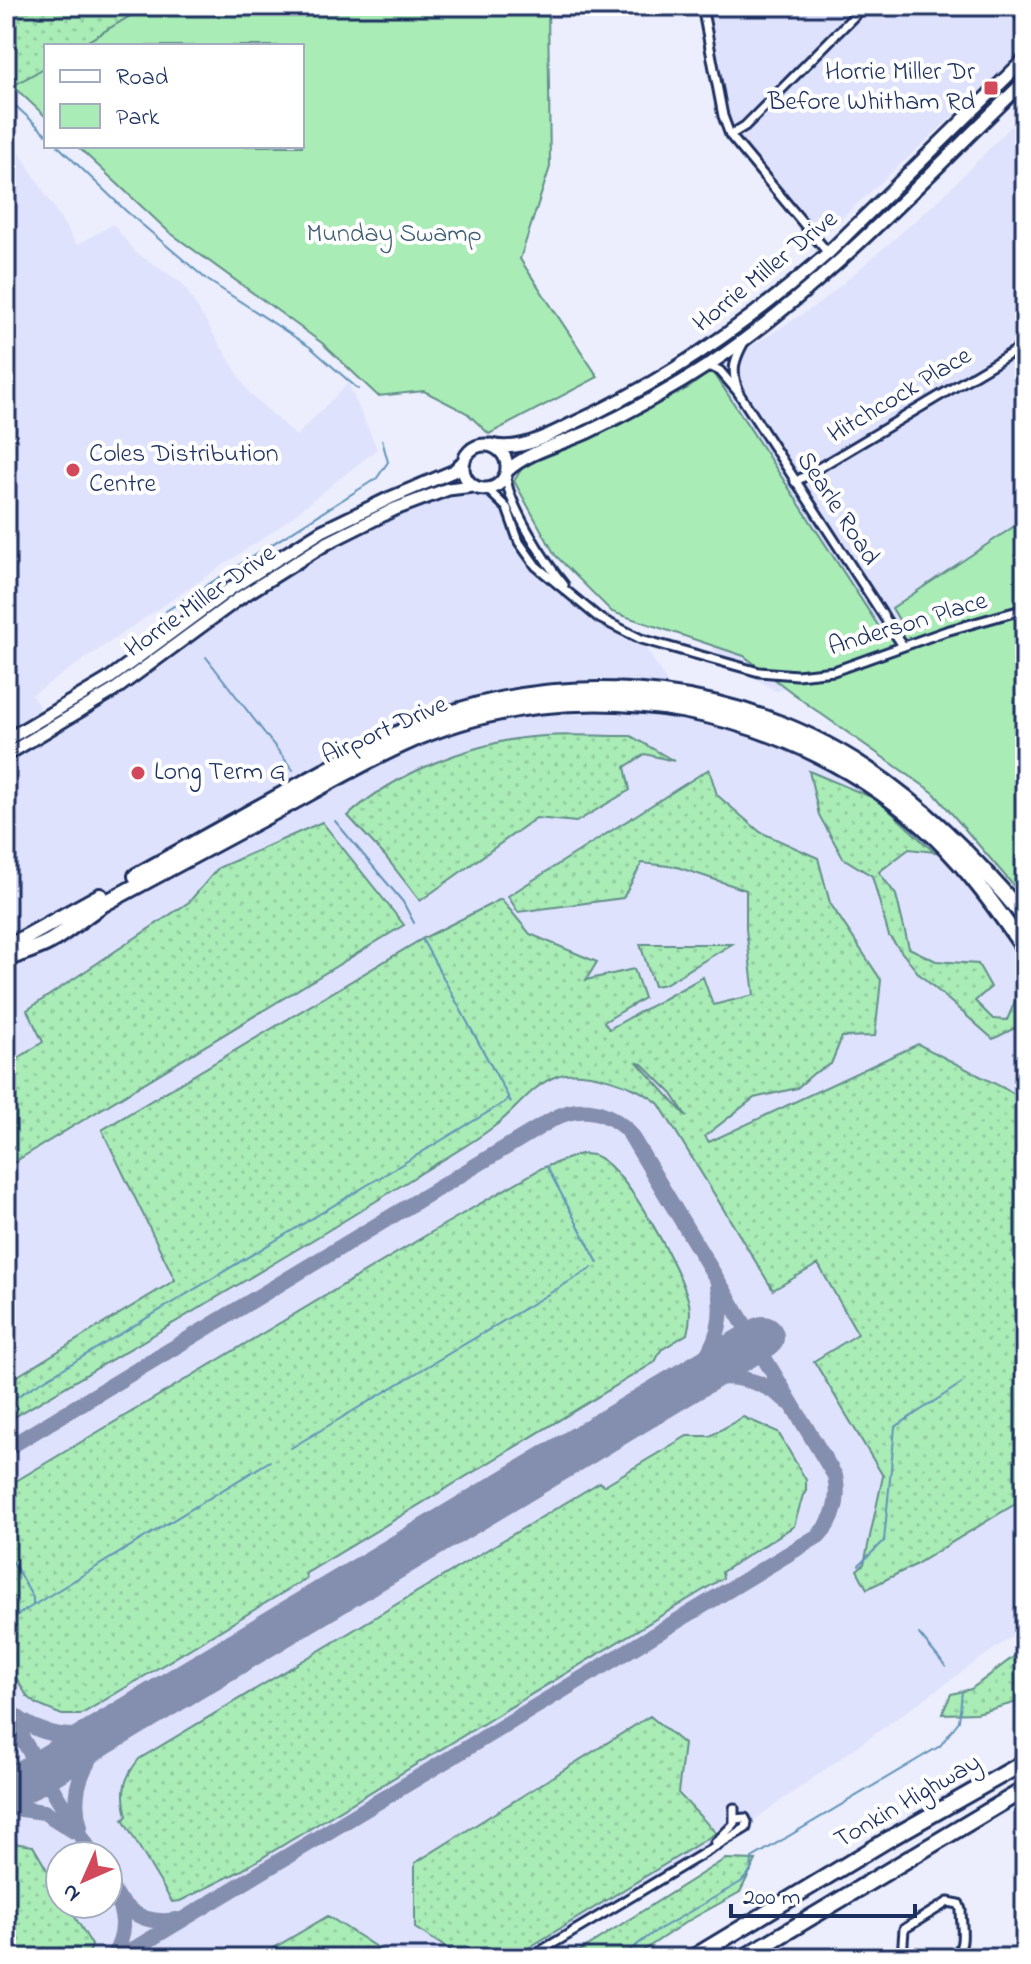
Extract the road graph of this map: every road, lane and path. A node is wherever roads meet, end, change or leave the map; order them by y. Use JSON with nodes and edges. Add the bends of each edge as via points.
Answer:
{"nodes":[{"id":1,"x":702,"y":6,"type":"edge"},
{"id":2,"x":864,"y":6,"type":"edge"},
{"id":3,"x":1014,"y":6,"type":"edge"},
{"id":4,"x":1025,"y":12,"type":"edge"},
{"id":5,"x":1025,"y":24,"type":"edge"},
{"id":6,"x":1025,"y":59,"type":"edge"},
{"id":7,"x":1025,"y":81,"type":"edge"},
{"id":8,"x":730,"y":135,"type":"junction"},
{"id":9,"x":828,"y":253,"type":"junction"},
{"id":10,"x":746,"y":338,"type":"junction"},
{"id":11,"x":1025,"y":345,"type":"edge"},
{"id":12,"x":708,"y":365,"type":"junction"},
{"id":13,"x":738,"y":392,"type":"junction"},
{"id":14,"x":491,"y":445,"type":"junction"},
{"id":15,"x":464,"y":461,"type":"junction"},
{"id":16,"x":506,"y":474,"type":"junction"},
{"id":17,"x":795,"y":482,"type":"junction"},
{"id":18,"x":473,"y":486,"type":"junction"},
{"id":19,"x":487,"y":489,"type":"junction"},
{"id":20,"x":578,"y":602,"type":"junction"},
{"id":21,"x":1025,"y":609,"type":"edge"},
{"id":22,"x":903,"y":646,"type":"junction"},
{"id":23,"x":6,"y":740,"type":"edge"},
{"id":24,"x":6,"y":755,"type":"edge"},
{"id":25,"x":943,"y":830,"type":"junction"},
{"id":26,"x":1025,"y":918,"type":"edge"},
{"id":27,"x":1025,"y":930,"type":"edge"},
{"id":28,"x":6,"y":948,"type":"edge"},
{"id":29,"x":1025,"y":950,"type":"edge"},
{"id":30,"x":6,"y":959,"type":"edge"},
{"id":31,"x":1025,"y":1752,"type":"edge"},
{"id":32,"x":1025,"y":1762,"type":"edge"},
{"id":33,"x":1025,"y":1789,"type":"edge"},
{"id":34,"x":734,"y":1808,"type":"dead end"},
{"id":35,"x":932,"y":1815,"type":"junction"},
{"id":36,"x":735,"y":1819,"type":"junction"},
{"id":37,"x":711,"y":1848,"type":"junction"},
{"id":38,"x":835,"y":1945,"type":"dead end"},
{"id":39,"x":832,"y":1957,"type":"edge"},
{"id":40,"x":902,"y":1957,"type":"edge"},
{"id":41,"x":529,"y":1958,"type":"edge"},
{"id":42,"x":692,"y":1958,"type":"edge"},
{"id":43,"x":743,"y":1958,"type":"edge"},
{"id":44,"x":931,"y":1958,"type":"edge"},
{"id":45,"x":951,"y":1958,"type":"edge"}],
"edges":[{"from":1,"to":8,"type":"street"},
{"from":2,"to":8,"type":"street"},
{"from":3,"to":4,"type":"street"},
{"from":3,"to":5,"type":"street"},
{"from":6,"to":9,"type":"main road","name":"Horrie Miller Drive"},
{"from":7,"to":10,"type":"main road","name":"Horrie Miller Drive","via":[[843,257]]},
{"from":8,"to":9,"type":"street"},
{"from":9,"to":14,"type":"main road","name":"Horrie Miller Drive","via":[[738,327],[642,389],[526,443],[509,448]]},
{"from":10,"to":12,"type":"main road","name":"Horrie Miller Drive"},
{"from":10,"to":13,"type":"street","via":[[732,373]]},
{"from":11,"to":17,"type":"street","name":"Hitchcock Place"},
{"from":12,"to":13,"type":"street","name":"Searle Road"},
{"from":12,"to":16,"type":"main road","name":"Horrie Miller Drive","via":[[590,431],[520,460]]},
{"from":13,"to":17,"type":"street","name":"Searle Road"},
{"from":14,"to":15,"type":"main road","via":[[477,446]]},
{"from":14,"to":16,"type":"main road","via":[[502,452]]},
{"from":15,"to":18,"type":"main road"},
{"from":15,"to":23,"type":"main road","name":"Horrie Miller Drive","via":[[454,471],[343,520],[276,559],[107,680]]},
{"from":16,"to":19,"type":"main road"},
{"from":16,"to":20,"type":"street","name":"Anderson Place","via":[[509,495],[540,551]]},
{"from":17,"to":22,"type":"street","name":"Searle Road"},
{"from":18,"to":19,"type":"main road"},
{"from":18,"to":24,"type":"main road","name":"Horrie Miller Drive","via":[[460,485],[419,500],[327,543],[241,597],[113,691]]},
{"from":19,"to":20,"type":"street","name":"Anderson Place","via":[[507,508],[530,558]]},
{"from":20,"to":22,"type":"street","name":"Anderson Place","via":[[611,627],[641,639],[776,675],[834,671]]},
{"from":21,"to":22,"type":"street","name":"Anderson Place"},
{"from":25,"to":26,"type":"highway"},
{"from":25,"to":27,"type":"highway"},
{"from":25,"to":28,"type":"highway","name":"Airport Drive","via":[[853,760],[759,716],[670,695],[585,690],[538,694],[470,707],[397,733]]},
{"from":29,"to":30,"type":"highway","name":"Airport Drive","via":[[935,837],[889,798],[839,766],[726,719],[661,706],[598,702],[512,710],[405,743],[99,907],[51,941]]},
{"from":31,"to":35,"type":"highway"},
{"from":32,"to":35,"type":"highway","name":"Tonkin Highway"},
{"from":33,"to":43,"type":"highway","name":"Tonkin Highway"},
{"from":34,"to":36,"type":"street"},
{"from":35,"to":42,"type":"highway","name":"Tonkin Highway"},
{"from":36,"to":37,"type":"street"},
{"from":36,"to":37,"type":"street","via":[[745,1818],[746,1828]]},
{"from":37,"to":41,"type":"street"},
{"from":38,"to":39,"type":"street"},
{"from":39,"to":40,"type":"street"},
{"from":40,"to":44,"type":"street"},
{"from":40,"to":45,"type":"street","via":[[904,1929],[954,1901],[961,1910],[962,1947]]}]}
